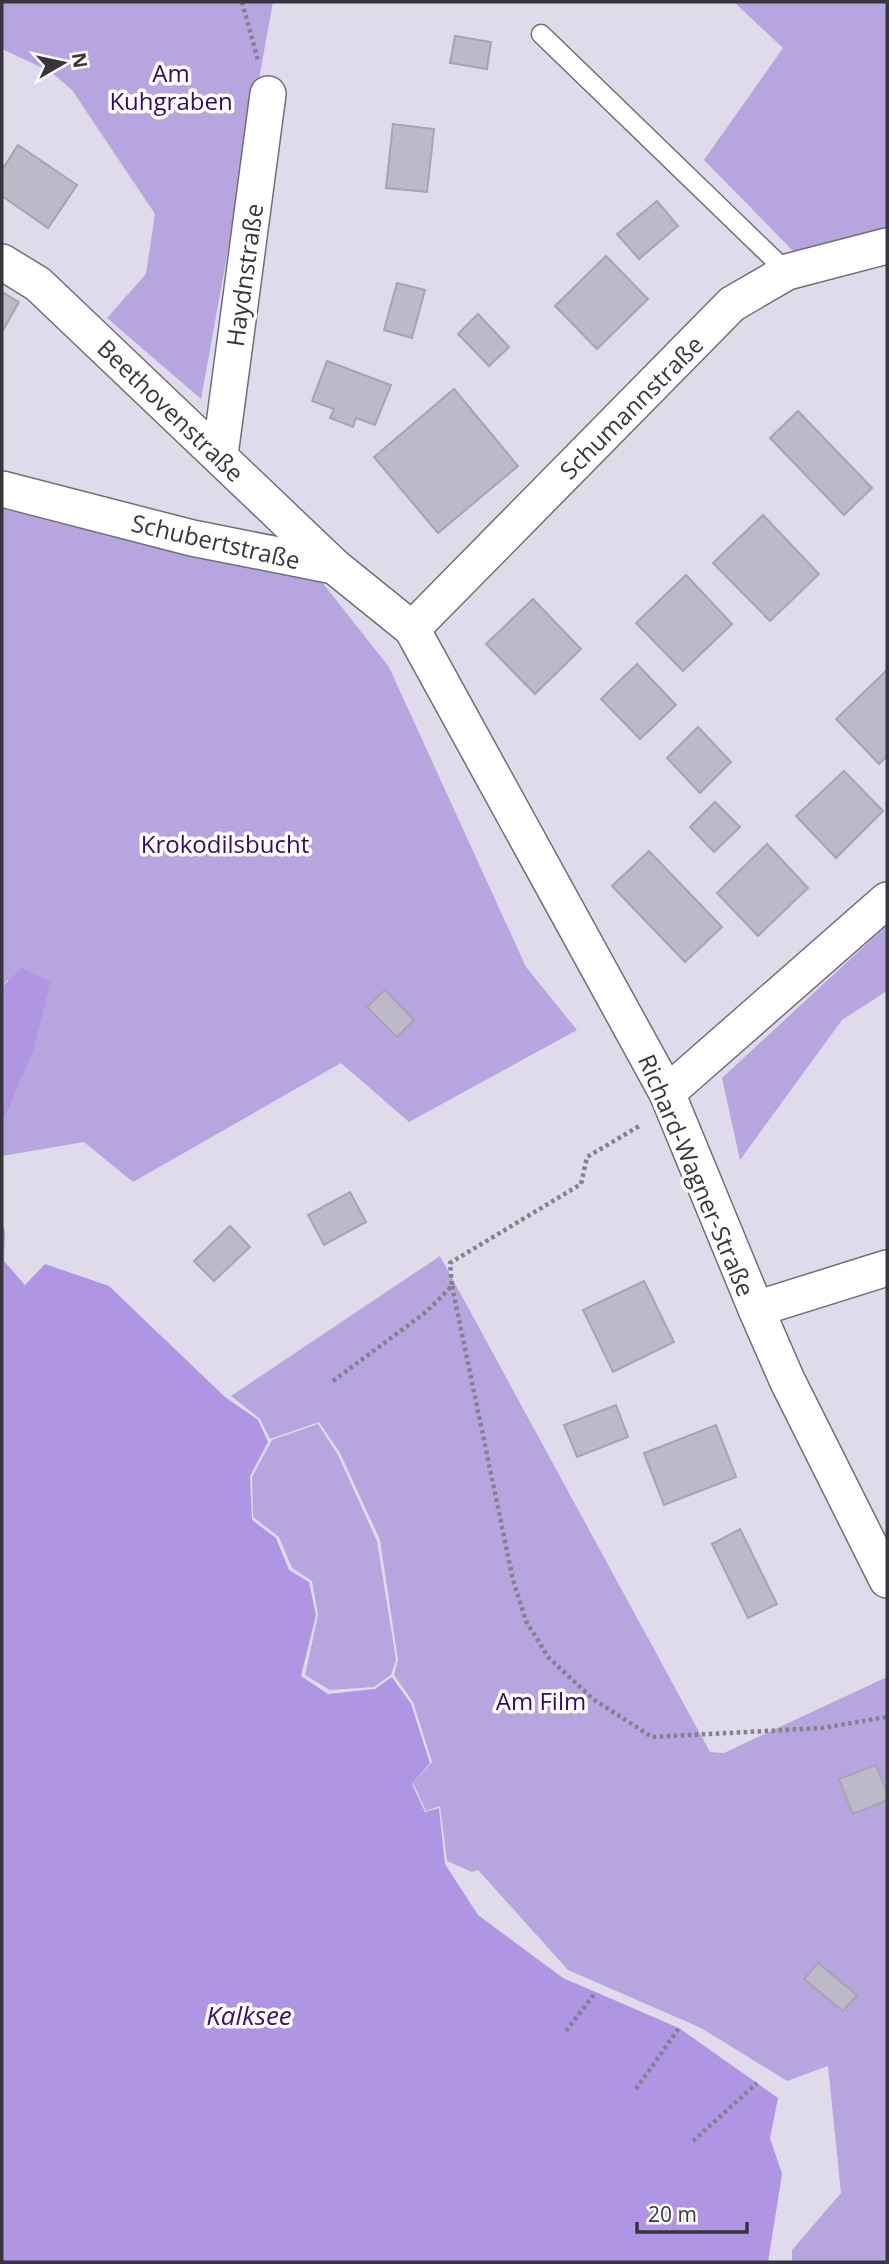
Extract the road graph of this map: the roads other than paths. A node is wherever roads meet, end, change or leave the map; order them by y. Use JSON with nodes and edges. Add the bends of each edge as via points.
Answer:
{"nodes":[{"id":1,"x":541,"y":34,"type":"dead end"},
{"id":2,"x":268,"y":94,"type":"road end"},
{"id":3,"x":887,"y":246,"type":"edge"},
{"id":4,"x":2,"y":262,"type":"edge"},
{"id":5,"x":787,"y":272,"type":"junction"},
{"id":6,"x":220,"y":455,"type":"junction"},
{"id":7,"x":2,"y":489,"type":"edge"},
{"id":8,"x":334,"y":566,"type":"junction"},
{"id":9,"x":412,"y":629,"type":"junction"},
{"id":10,"x":887,"y":900,"type":"edge"},
{"id":11,"x":669,"y":1100,"type":"junction"},
{"id":12,"x":887,"y":1268,"type":"edge"},
{"id":13,"x":756,"y":1309,"type":"junction"},
{"id":14,"x":887,"y":1580,"type":"edge"}],
"edges":[{"from":1,"to":5,"type":"lane"},
{"from":2,"to":6,"type":"street","name":"Haydnstraße"},
{"from":3,"to":5,"type":"street","name":"Schumannstraße"},
{"from":4,"to":6,"type":"street","name":"Beethovenstraße","via":[[38,284]]},
{"from":5,"to":9,"type":"street","name":"Schumannstraße","via":[[732,304]]},
{"from":6,"to":8,"type":"street","name":"Beethovenstraße"},
{"from":7,"to":8,"type":"street","name":"Schubertstraße","via":[[192,538]]},
{"from":8,"to":9,"type":"street","name":"Schubertstraße"},
{"from":9,"to":11,"type":"street","name":"Richard-Wagner-Straße"},
{"from":10,"to":11,"type":"street"},
{"from":11,"to":13,"type":"street","name":"Richard-Wagner-Straße"},
{"from":12,"to":13,"type":"street"},
{"from":13,"to":14,"type":"street","name":"Richard-Wagner-Straße"}]}
